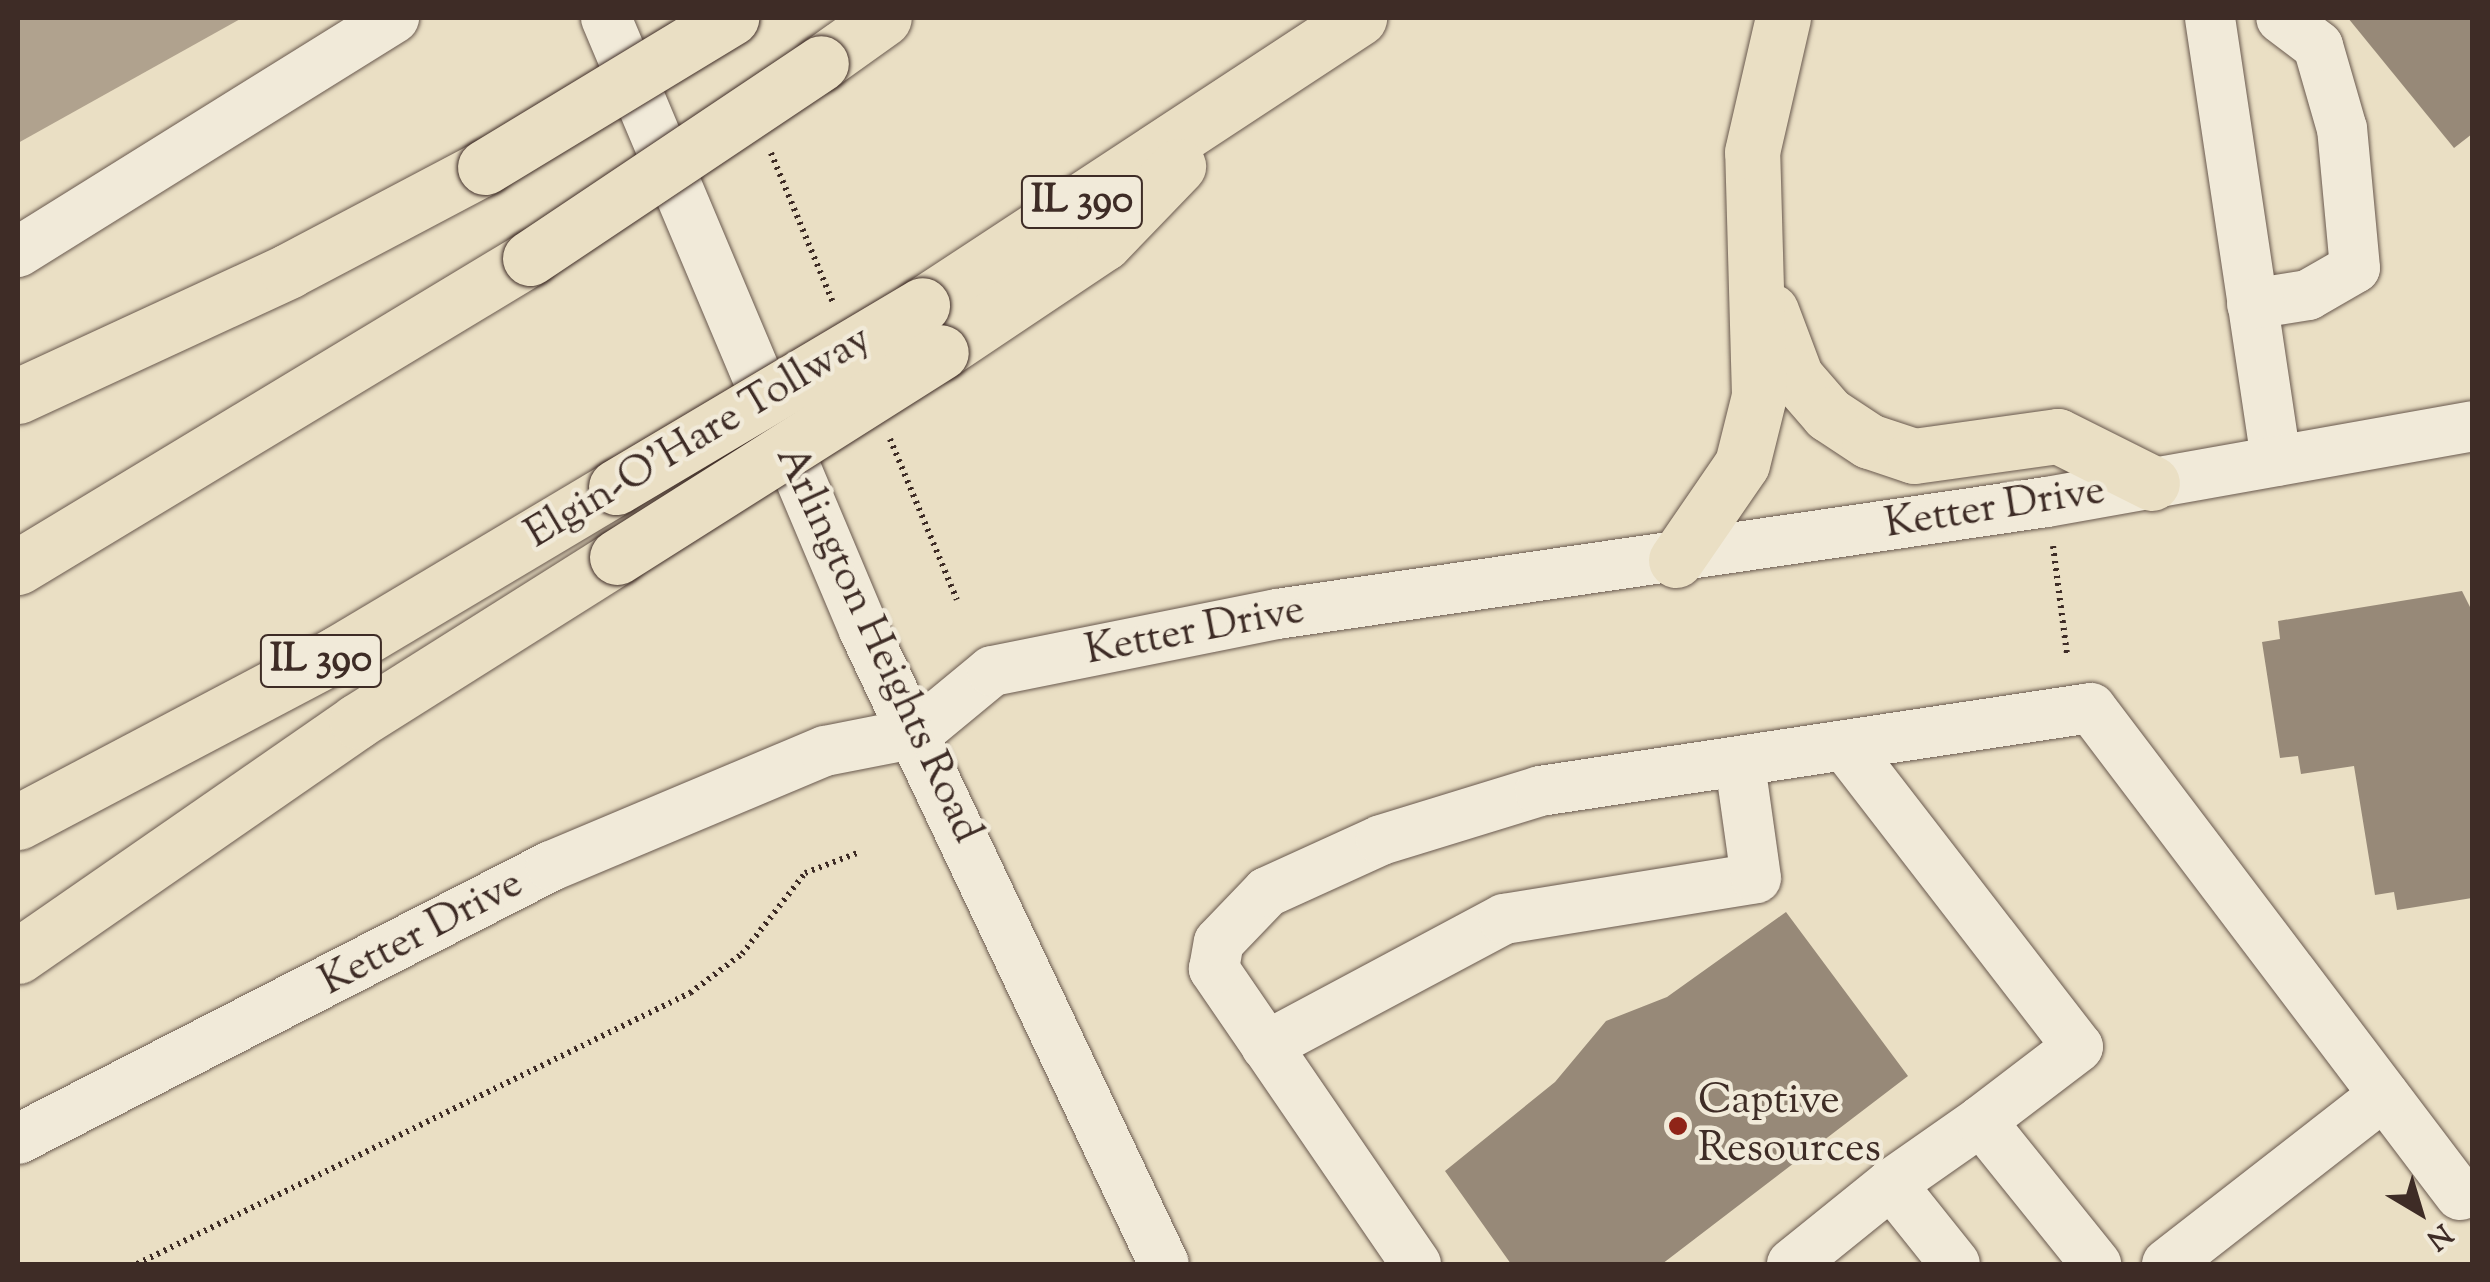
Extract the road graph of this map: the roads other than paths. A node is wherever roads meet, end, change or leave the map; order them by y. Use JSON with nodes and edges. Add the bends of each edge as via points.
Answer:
{"nodes":[{"id":1,"x":394,"y":18,"type":"edge"},
{"id":2,"x":606,"y":18,"type":"edge"},
{"id":3,"x":732,"y":18,"type":"edge"},
{"id":4,"x":884,"y":18,"type":"edge"},
{"id":5,"x":1359,"y":18,"type":"edge"},
{"id":6,"x":1783,"y":18,"type":"edge"},
{"id":7,"x":2210,"y":18,"type":"edge"},
{"id":8,"x":2281,"y":18,"type":"edge"},
{"id":9,"x":1748,"y":216,"type":"junction"},
{"id":10,"x":18,"y":252,"type":"edge"},
{"id":11,"x":2252,"y":304,"type":"junction"},
{"id":12,"x":931,"y":328,"type":"junction"},
{"id":13,"x":18,"y":396,"type":"edge"},
{"id":14,"x":2472,"y":426,"type":"edge"},
{"id":15,"x":2276,"y":461,"type":"junction"},
{"id":16,"x":2152,"y":483,"type":"junction"},
{"id":17,"x":1676,"y":560,"type":"junction"},
{"id":18,"x":18,"y":567,"type":"edge"},
{"id":19,"x":917,"y":732,"type":"junction"},
{"id":20,"x":1846,"y":747,"type":"junction"},
{"id":21,"x":1740,"y":764,"type":"junction"},
{"id":22,"x":18,"y":822,"type":"edge"},
{"id":23,"x":18,"y":956,"type":"edge"},
{"id":24,"x":1266,"y":1046,"type":"junction"},
{"id":25,"x":2384,"y":1095,"type":"junction"},
{"id":26,"x":1981,"y":1121,"type":"junction"},
{"id":27,"x":18,"y":1139,"type":"edge"},
{"id":28,"x":1891,"y":1184,"type":"junction"},
{"id":29,"x":2460,"y":1195,"type":"dead end"},
{"id":30,"x":1164,"y":1264,"type":"edge"},
{"id":31,"x":1416,"y":1264,"type":"edge"},
{"id":32,"x":1790,"y":1264,"type":"edge"},
{"id":33,"x":1956,"y":1264,"type":"edge"},
{"id":34,"x":2096,"y":1264,"type":"edge"},
{"id":35,"x":2167,"y":1264,"type":"edge"}],
"edges":[{"from":1,"to":10,"type":"street"},
{"from":2,"to":19,"type":"street","name":"Arlington Heights Road","via":[[821,533]]},
{"from":3,"to":13,"type":"highway","bridge":true,"via":[[484,167],[288,271]]},
{"from":4,"to":18,"type":"highway","bridge":true,"via":[[530,258]]},
{"from":5,"to":12,"type":"highway","name":"Elgin-O'Hare Tollway","number":"IL 390"},
{"from":6,"to":9,"type":"highway","via":[[1762,86]]},
{"from":7,"to":11,"type":"street"},
{"from":8,"to":11,"type":"street","via":[[2318,46],[2342,129],[2354,268],[2308,295]]},
{"from":9,"to":16,"type":"highway","via":[[1776,333],[1796,377],[1828,414],[1914,456],[2058,436]]},
{"from":9,"to":17,"type":"highway","via":[[1760,396],[1742,464]]},
{"from":11,"to":15,"type":"street"},
{"from":12,"to":22,"type":"highway","name":"Elgin-O'Hare Tollway","number":"IL 390","bridge":true,"via":[[616,487],[338,652]]},
{"from":12,"to":23,"type":"highway","bridge":true,"via":[[617,557],[357,721]]},
{"from":14,"to":15,"type":"street","name":"Ketter Drive"},
{"from":15,"to":16,"type":"street","name":"Ketter Drive"},
{"from":16,"to":17,"type":"street","name":"Ketter Drive"},
{"from":17,"to":19,"type":"street","name":"Ketter Drive","via":[[1278,614],[992,671]]},
{"from":19,"to":27,"type":"street","name":"Ketter Drive","via":[[824,750],[551,866]]},
{"from":19,"to":30,"type":"street","name":"Arlington Heights Road"},
{"from":20,"to":21,"type":"street"},
{"from":20,"to":25,"type":"street","via":[[2091,708]]},
{"from":20,"to":26,"type":"street","via":[[2078,1047]]},
{"from":21,"to":24,"type":"street","via":[[1756,878],[1504,918]]},
{"from":21,"to":24,"type":"street","via":[[1540,791],[1381,840],[1268,892],[1220,942],[1214,969]]},
{"from":24,"to":31,"type":"street"},
{"from":25,"to":29,"type":"street"},
{"from":25,"to":35,"type":"street"},
{"from":26,"to":28,"type":"street"},
{"from":26,"to":34,"type":"street"},
{"from":28,"to":32,"type":"street"},
{"from":28,"to":33,"type":"street"}]}
